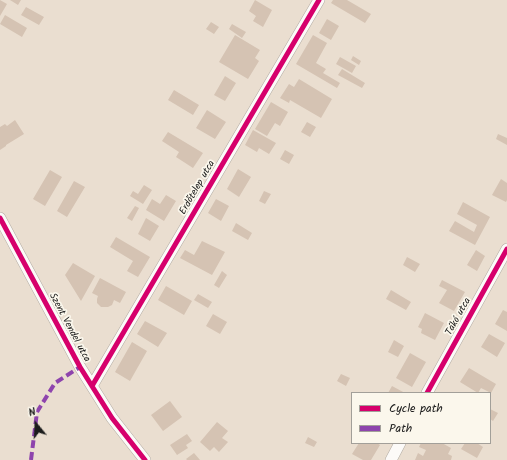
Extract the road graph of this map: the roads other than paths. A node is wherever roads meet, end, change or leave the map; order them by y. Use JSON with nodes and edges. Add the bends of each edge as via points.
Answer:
{"nodes":[{"id":1,"x":319,"y":0,"type":"edge"},
{"id":2,"x":0,"y":218,"type":"edge"},
{"id":3,"x":507,"y":249,"type":"edge"},
{"id":4,"x":92,"y":386,"type":"junction"},
{"id":5,"x":429,"y":392,"type":"edge"},
{"id":6,"x":399,"y":444,"type":"edge"},
{"id":7,"x":145,"y":460,"type":"edge"},
{"id":8,"x":390,"y":460,"type":"edge"}],
"edges":[{"from":1,"to":4,"type":"street","name":"Erdőtelep utca"},
{"from":2,"to":4,"type":"street","name":"Szent Vendel utca"},
{"from":3,"to":5,"type":"street","name":"Tákó utca"},
{"from":4,"to":7,"type":"street","name":"Szent Vendel utca","via":[[112,418]]},
{"from":6,"to":8,"type":"street"}]}
